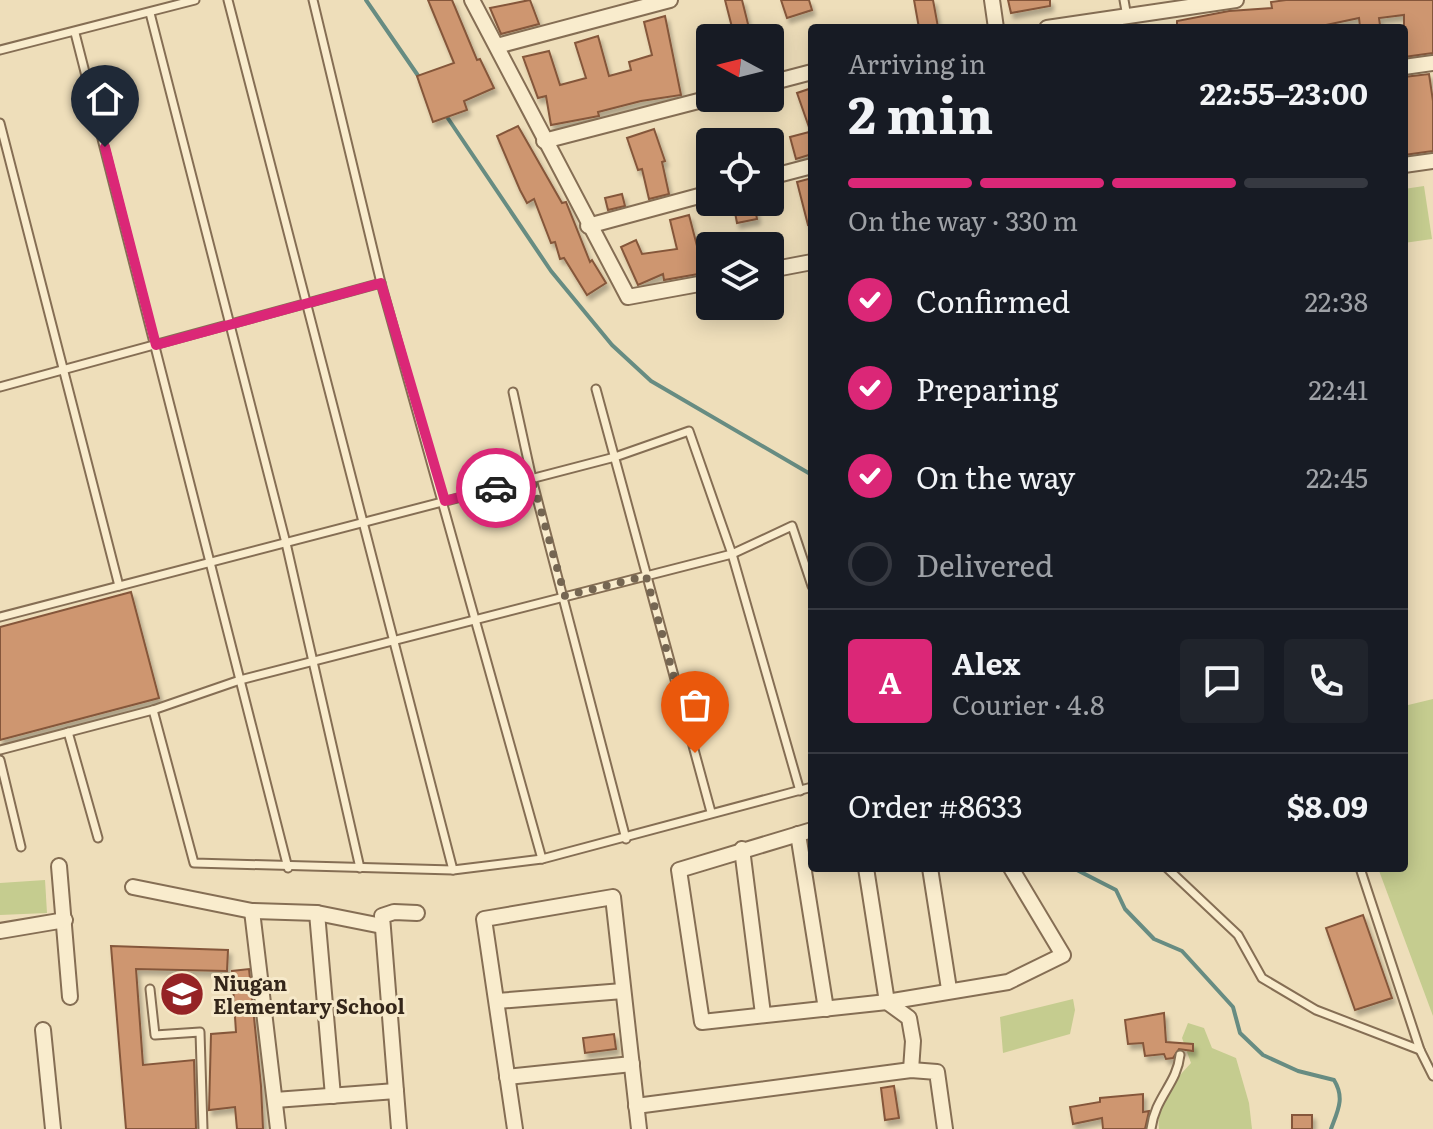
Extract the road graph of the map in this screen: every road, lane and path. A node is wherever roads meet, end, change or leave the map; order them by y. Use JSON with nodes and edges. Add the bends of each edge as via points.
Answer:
{"nodes":[{"id":1,"x":195,"y":0,"type":"edge"},
{"id":2,"x":228,"y":0,"type":"edge"},
{"id":3,"x":313,"y":0,"type":"edge"},
{"id":4,"x":472,"y":0,"type":"edge"},
{"id":5,"x":670,"y":0,"type":"edge"},
{"id":6,"x":992,"y":0,"type":"edge"},
{"id":7,"x":1124,"y":0,"type":"edge"},
{"id":8,"x":1236,"y":0,"type":"edge"},
{"id":9,"x":150,"y":13,"type":"junction"},
{"id":10,"x":1128,"y":22,"type":"edge"},
{"id":11,"x":995,"y":24,"type":"edge"},
{"id":12,"x":1101,"y":24,"type":"edge"},
{"id":13,"x":75,"y":33,"type":"junction"},
{"id":14,"x":497,"y":46,"type":"junction"},
{"id":15,"x":0,"y":50,"type":"edge"},
{"id":16,"x":1433,"y":63,"type":"edge"},
{"id":17,"x":1408,"y":66,"type":"edge"},
{"id":18,"x":808,"y":73,"type":"edge"},
{"id":19,"x":784,"y":79,"type":"edge"},
{"id":20,"x":696,"y":102,"type":"edge"},
{"id":21,"x":0,"y":123,"type":"edge"},
{"id":22,"x":544,"y":141,"type":"junction"},
{"id":23,"x":1433,"y":161,"type":"edge"},
{"id":24,"x":1408,"y":164,"type":"edge"},
{"id":25,"x":808,"y":167,"type":"edge"},
{"id":26,"x":784,"y":173,"type":"edge"},
{"id":27,"x":696,"y":197,"type":"edge"},
{"id":28,"x":588,"y":226,"type":"junction"},
{"id":29,"x":808,"y":263,"type":"edge"},
{"id":30,"x":784,"y":267,"type":"edge"},
{"id":31,"x":381,"y":283,"type":"junction"},
{"id":32,"x":696,"y":285,"type":"edge"},
{"id":33,"x":308,"y":305,"type":"junction"},
{"id":34,"x":229,"y":326,"type":"junction"},
{"id":35,"x":156,"y":345,"type":"junction"},
{"id":36,"x":63,"y":370,"type":"junction"},
{"id":37,"x":0,"y":387,"type":"edge"},
{"id":38,"x":596,"y":389,"type":"dead end"},
{"id":39,"x":513,"y":392,"type":"dead end"},
{"id":40,"x":615,"y":457,"type":"junction"},
{"id":41,"x":532,"y":479,"type":"junction"},
{"id":42,"x":445,"y":501,"type":"junction"},
{"id":43,"x":363,"y":523,"type":"junction"},
{"id":44,"x":286,"y":543,"type":"junction"},
{"id":45,"x":732,"y":554,"type":"junction"},
{"id":46,"x":211,"y":562,"type":"junction"},
{"id":47,"x":808,"y":574,"type":"edge"},
{"id":48,"x":646,"y":576,"type":"junction"},
{"id":49,"x":119,"y":586,"type":"junction"},
{"id":50,"x":565,"y":596,"type":"junction"},
{"id":51,"x":0,"y":617,"type":"edge"},
{"id":52,"x":478,"y":619,"type":"junction"},
{"id":53,"x":394,"y":641,"type":"junction"},
{"id":54,"x":311,"y":662,"type":"junction"},
{"id":55,"x":240,"y":680,"type":"junction"},
{"id":56,"x":153,"y":710,"type":"junction"},
{"id":57,"x":68,"y":732,"type":"junction"},
{"id":58,"x":0,"y":750,"type":"edge"},
{"id":59,"x":0,"y":760,"type":"edge"},
{"id":60,"x":808,"y":788,"type":"edge"},
{"id":61,"x":800,"y":791,"type":"junction"},
{"id":62,"x":711,"y":812,"type":"junction"},
{"id":63,"x":805,"y":832,"type":"edge"},
{"id":64,"x":98,"y":838,"type":"dead end"},
{"id":65,"x":626,"y":839,"type":"junction"},
{"id":66,"x":21,"y":847,"type":"dead end"},
{"id":67,"x":742,"y":849,"type":"junction"},
{"id":68,"x":808,"y":857,"type":"edge"},
{"id":69,"x":542,"y":859,"type":"junction"},
{"id":70,"x":59,"y":866,"type":"dead end"},
{"id":71,"x":288,"y":868,"type":"junction"},
{"id":72,"x":360,"y":868,"type":"junction"},
{"id":73,"x":453,"y":870,"type":"junction"},
{"id":74,"x":810,"y":872,"type":"edge"},
{"id":75,"x":867,"y":872,"type":"edge"},
{"id":76,"x":931,"y":872,"type":"edge"},
{"id":77,"x":1013,"y":872,"type":"edge"},
{"id":78,"x":1171,"y":872,"type":"edge"},
{"id":79,"x":1361,"y":872,"type":"edge"},
{"id":80,"x":133,"y":887,"type":"dead end"},
{"id":81,"x":252,"y":911,"type":"junction"},
{"id":82,"x":317,"y":913,"type":"junction"},
{"id":83,"x":417,"y":913,"type":"dead end"},
{"id":84,"x":65,"y":920,"type":"junction"},
{"id":85,"x":382,"y":926,"type":"junction"},
{"id":86,"x":0,"y":931,"type":"edge"},
{"id":87,"x":150,"y":989,"type":"dead end"},
{"id":88,"x":949,"y":989,"type":"junction"},
{"id":89,"x":623,"y":991,"type":"junction"},
{"id":90,"x":70,"y":997,"type":"dead end"},
{"id":91,"x":497,"y":1001,"type":"junction"},
{"id":92,"x":887,"y":1002,"type":"junction"},
{"id":93,"x":826,"y":1009,"type":"junction"},
{"id":94,"x":763,"y":1014,"type":"junction"},
{"id":95,"x":43,"y":1030,"type":"dead end"},
{"id":96,"x":1420,"y":1050,"type":"junction"},
{"id":97,"x":1180,"y":1055,"type":"dead end"},
{"id":98,"x":632,"y":1064,"type":"junction"},
{"id":99,"x":911,"y":1070,"type":"junction"},
{"id":100,"x":1433,"y":1076,"type":"edge"},
{"id":101,"x":507,"y":1077,"type":"junction"},
{"id":102,"x":396,"y":1091,"type":"junction"},
{"id":103,"x":333,"y":1096,"type":"junction"},
{"id":104,"x":275,"y":1100,"type":"junction"},
{"id":105,"x":636,"y":1106,"type":"junction"},
{"id":106,"x":53,"y":1129,"type":"edge"},
{"id":107,"x":203,"y":1129,"type":"edge"},
{"id":108,"x":278,"y":1129,"type":"edge"},
{"id":109,"x":399,"y":1129,"type":"edge"},
{"id":110,"x":515,"y":1129,"type":"edge"},
{"id":111,"x":639,"y":1129,"type":"edge"},
{"id":112,"x":945,"y":1129,"type":"edge"},
{"id":113,"x":1151,"y":1129,"type":"edge"}],
"edges":[{"from":1,"to":9,"type":"lane"},
{"from":2,"to":33,"type":"lane"},
{"from":3,"to":31,"type":"lane"},
{"from":4,"to":14,"type":"street"},
{"from":5,"to":14,"type":"street"},
{"from":6,"to":11,"type":"street"},
{"from":7,"to":10,"type":"lane"},
{"from":8,"to":10,"type":"street"},
{"from":9,"to":13,"type":"lane"},
{"from":9,"to":34,"type":"lane"},
{"from":10,"to":12,"type":"street"},
{"from":13,"to":15,"type":"lane"},
{"from":13,"to":35,"type":"lane"},
{"from":14,"to":22,"type":"street"},
{"from":16,"to":17,"type":"street"},
{"from":18,"to":19,"type":"street"},
{"from":20,"to":22,"type":"street"},
{"from":21,"to":36,"type":"lane"},
{"from":22,"to":28,"type":"street"},
{"from":23,"to":24,"type":"street"},
{"from":25,"to":26,"type":"street"},
{"from":27,"to":28,"type":"street"},
{"from":28,"to":32,"type":"street","via":[[628,297]]},
{"from":29,"to":30,"type":"street"},
{"from":31,"to":33,"type":"lane"},
{"from":31,"to":42,"type":"lane"},
{"from":33,"to":34,"type":"lane"},
{"from":33,"to":43,"type":"lane"},
{"from":34,"to":35,"type":"lane"},
{"from":34,"to":44,"type":"lane"},
{"from":35,"to":36,"type":"lane"},
{"from":35,"to":46,"type":"lane"},
{"from":36,"to":37,"type":"lane"},
{"from":36,"to":49,"type":"lane"},
{"from":38,"to":40,"type":"lane"},
{"from":39,"to":41,"type":"lane"},
{"from":40,"to":41,"type":"lane"},
{"from":40,"to":45,"type":"lane","via":[[689,431]]},
{"from":40,"to":48,"type":"lane"},
{"from":41,"to":42,"type":"lane"},
{"from":41,"to":50,"type":"lane"},
{"from":42,"to":43,"type":"lane"},
{"from":42,"to":52,"type":"lane"},
{"from":43,"to":44,"type":"lane"},
{"from":43,"to":53,"type":"lane"},
{"from":44,"to":46,"type":"lane"},
{"from":44,"to":54,"type":"lane"},
{"from":45,"to":47,"type":"lane","via":[[792,526]]},
{"from":45,"to":48,"type":"lane"},
{"from":45,"to":61,"type":"lane"},
{"from":46,"to":49,"type":"lane"},
{"from":46,"to":55,"type":"lane"},
{"from":48,"to":50,"type":"lane"},
{"from":48,"to":62,"type":"lane"},
{"from":49,"to":51,"type":"lane"},
{"from":50,"to":52,"type":"lane"},
{"from":50,"to":65,"type":"lane"},
{"from":52,"to":53,"type":"lane"},
{"from":52,"to":69,"type":"lane"},
{"from":53,"to":54,"type":"lane"},
{"from":53,"to":73,"type":"lane"},
{"from":54,"to":55,"type":"lane"},
{"from":54,"to":72,"type":"lane"},
{"from":55,"to":56,"type":"lane"},
{"from":55,"to":71,"type":"lane"},
{"from":56,"to":57,"type":"lane"},
{"from":56,"to":71,"type":"lane","via":[[194,863]]},
{"from":57,"to":58,"type":"lane"},
{"from":57,"to":64,"type":"lane"},
{"from":59,"to":66,"type":"lane"},
{"from":60,"to":61,"type":"lane"},
{"from":61,"to":62,"type":"lane"},
{"from":62,"to":65,"type":"lane"},
{"from":63,"to":67,"type":"street"},
{"from":63,"to":68,"type":"street"},
{"from":65,"to":69,"type":"lane"},
{"from":67,"to":94,"type":"street"},
{"from":67,"to":94,"type":"street","via":[[679,870],[702,1022]]},
{"from":69,"to":73,"type":"lane"},
{"from":70,"to":84,"type":"street"},
{"from":71,"to":72,"type":"lane"},
{"from":72,"to":73,"type":"lane"},
{"from":74,"to":93,"type":"street"},
{"from":75,"to":92,"type":"street"},
{"from":76,"to":88,"type":"street"},
{"from":77,"to":88,"type":"street","via":[[1063,955],[1008,982]]},
{"from":78,"to":96,"type":"lane","via":[[1238,935],[1262,978],[1316,1010]]},
{"from":79,"to":96,"type":"lane"},
{"from":80,"to":81,"type":"street"},
{"from":81,"to":82,"type":"street"},
{"from":81,"to":104,"type":"street"},
{"from":82,"to":85,"type":"street"},
{"from":82,"to":103,"type":"street"},
{"from":83,"to":85,"type":"street","via":[[382,916]]},
{"from":84,"to":86,"type":"street"},
{"from":84,"to":90,"type":"street"},
{"from":85,"to":102,"type":"street"},
{"from":87,"to":107,"type":"lane","via":[[155,1035],[200,1032]]},
{"from":88,"to":92,"type":"street"},
{"from":89,"to":91,"type":"street"},
{"from":89,"to":91,"type":"street","via":[[613,897],[484,919]]},
{"from":89,"to":98,"type":"street"},
{"from":91,"to":101,"type":"street"},
{"from":92,"to":93,"type":"street"},
{"from":92,"to":99,"type":"street","via":[[909,1018]]},
{"from":93,"to":94,"type":"street"},
{"from":95,"to":106,"type":"street"},
{"from":96,"to":100,"type":"lane"},
{"from":97,"to":113,"type":"lane","via":[[1178,1070],[1154,1109]]},
{"from":98,"to":101,"type":"street"},
{"from":98,"to":105,"type":"street"},
{"from":99,"to":105,"type":"street"},
{"from":99,"to":112,"type":"street","via":[[937,1072]]},
{"from":101,"to":110,"type":"street"},
{"from":102,"to":103,"type":"street"},
{"from":102,"to":109,"type":"street"},
{"from":103,"to":104,"type":"street"},
{"from":104,"to":108,"type":"street"},
{"from":105,"to":111,"type":"street"}]}
